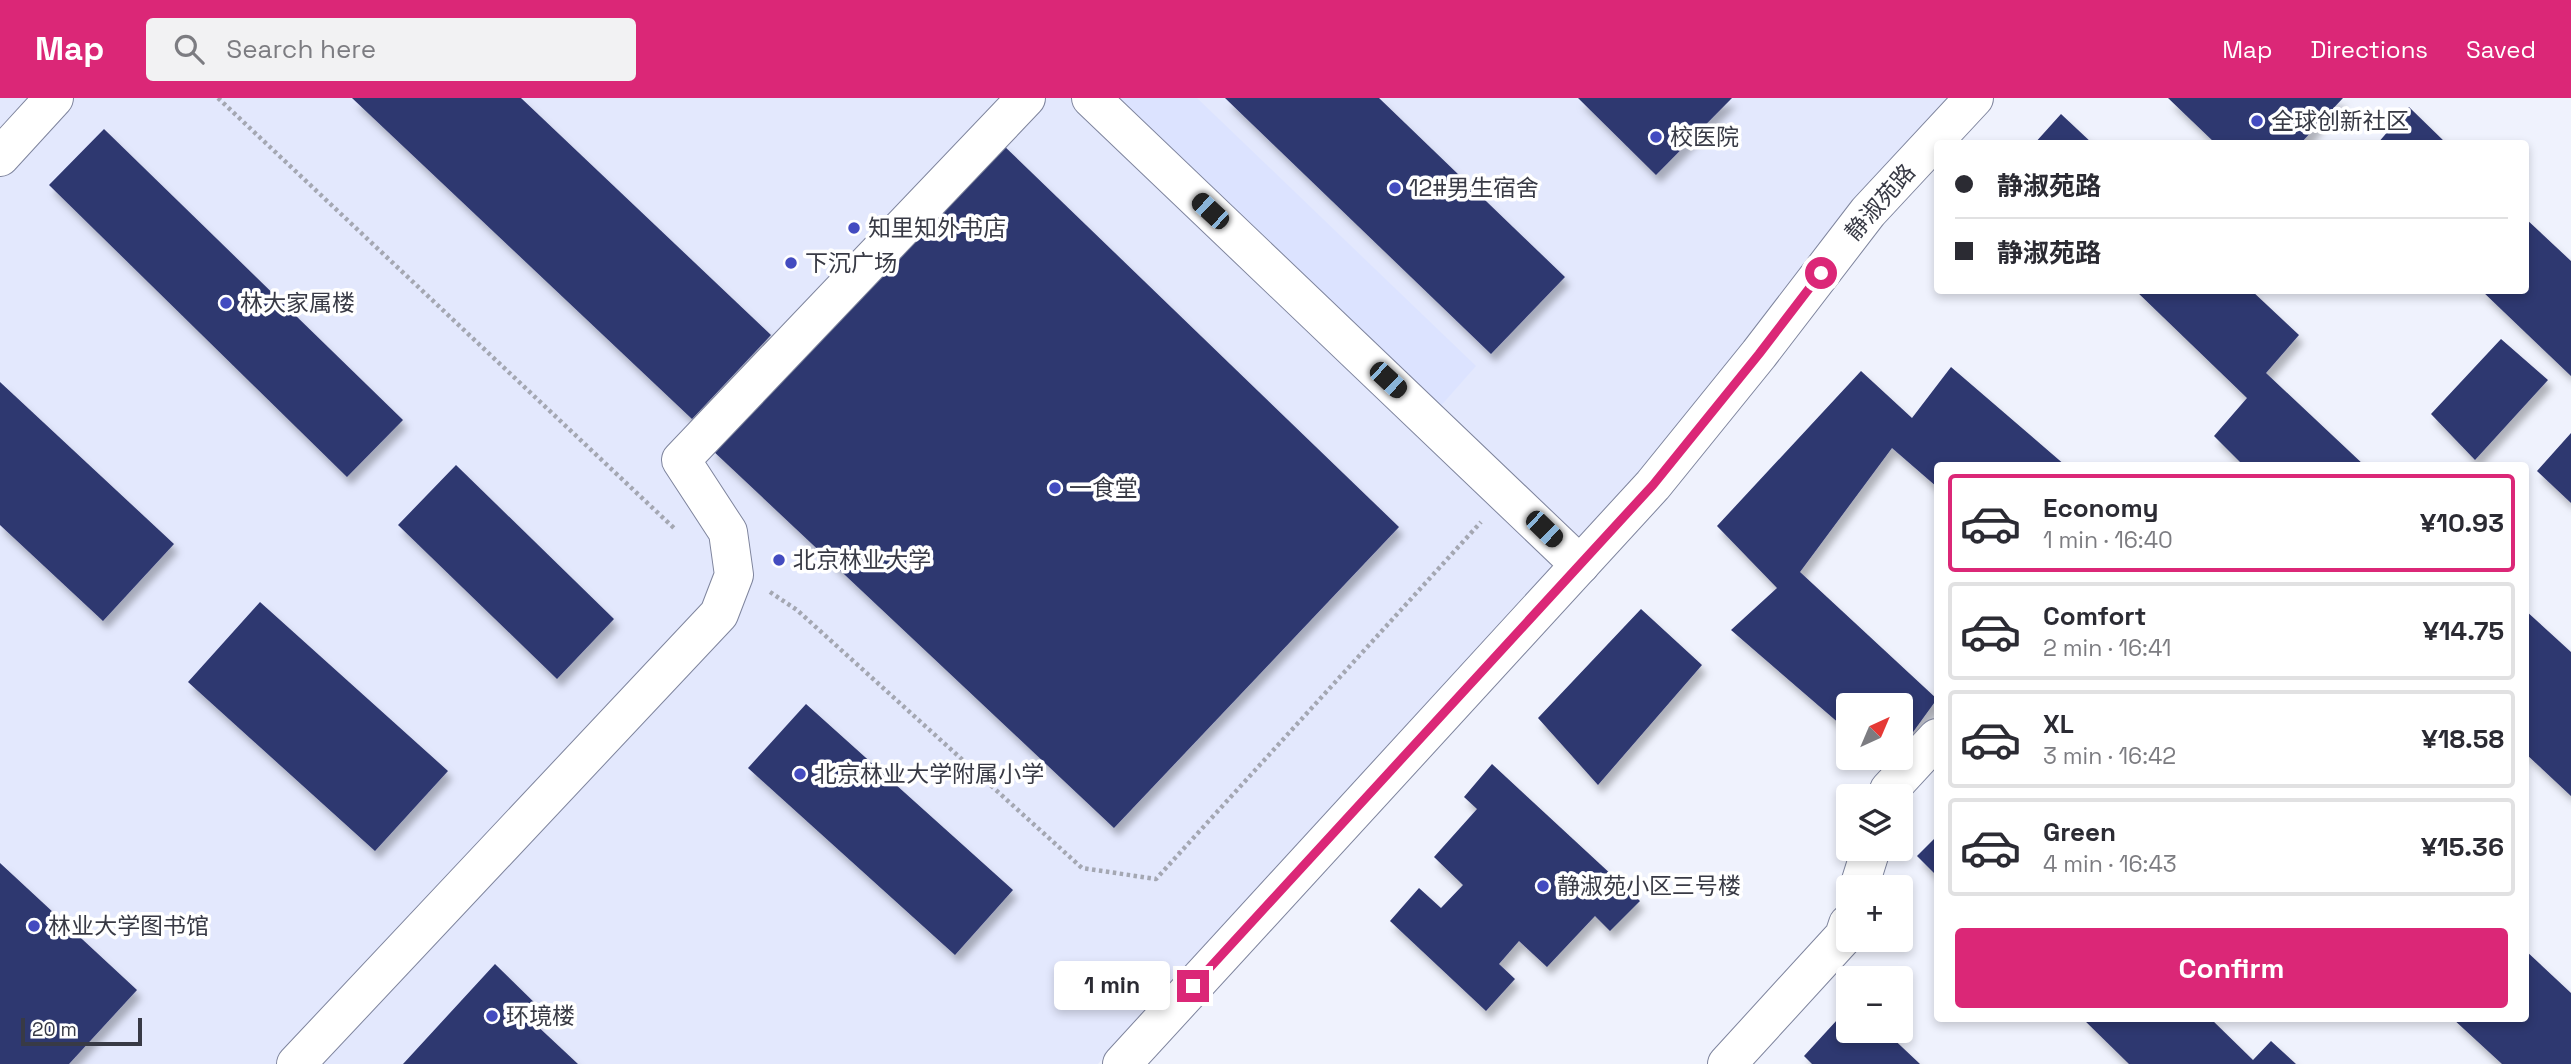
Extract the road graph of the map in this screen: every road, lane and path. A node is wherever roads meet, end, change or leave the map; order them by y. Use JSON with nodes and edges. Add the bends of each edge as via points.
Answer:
{"nodes":[{"id":1,"x":54,"y":98,"type":"edge"},
{"id":2,"x":218,"y":98,"type":"edge"},
{"id":3,"x":1026,"y":98,"type":"edge"},
{"id":4,"x":1091,"y":98,"type":"edge"},
{"id":5,"x":1975,"y":98,"type":"edge"},
{"id":6,"x":1936,"y":140,"type":"edge"},
{"id":7,"x":1934,"y":142,"type":"edge"},
{"id":8,"x":0,"y":157,"type":"edge"},
{"id":9,"x":1506,"y":492,"type":"junction"},
{"id":10,"x":676,"y":530,"type":"dead end"},
{"id":11,"x":1580,"y":565,"type":"junction"},
{"id":12,"x":734,"y":575,"type":"junction"},
{"id":13,"x":1934,"y":741,"type":"edge"},
{"id":14,"x":1895,"y":784,"type":"edge"},
{"id":15,"x":1836,"y":945,"type":"edge"},
{"id":16,"x":296,"y":1064,"type":"edge"},
{"id":17,"x":1122,"y":1064,"type":"edge"},
{"id":18,"x":1727,"y":1064,"type":"edge"}],
"edges":[{"from":1,"to":8,"type":"street"},
{"from":2,"to":10,"type":"path"},
{"from":3,"to":12,"type":"street","via":[[681,460],[728,532]]},
{"from":4,"to":9,"type":"street"},
{"from":5,"to":6,"type":"street","name":"静淑苑路"},
{"from":7,"to":11,"type":"street","name":"静淑苑路","via":[[1868,212],[1662,475]]},
{"from":9,"to":11,"type":"street"},
{"from":9,"to":12,"type":"path","via":[[1156,879],[1082,868],[797,610]]},
{"from":11,"to":17,"type":"street","name":"静淑苑路"},
{"from":12,"to":16,"type":"street","via":[[719,614]]},
{"from":13,"to":14,"type":"street"},
{"from":15,"to":18,"type":"street"}]}
